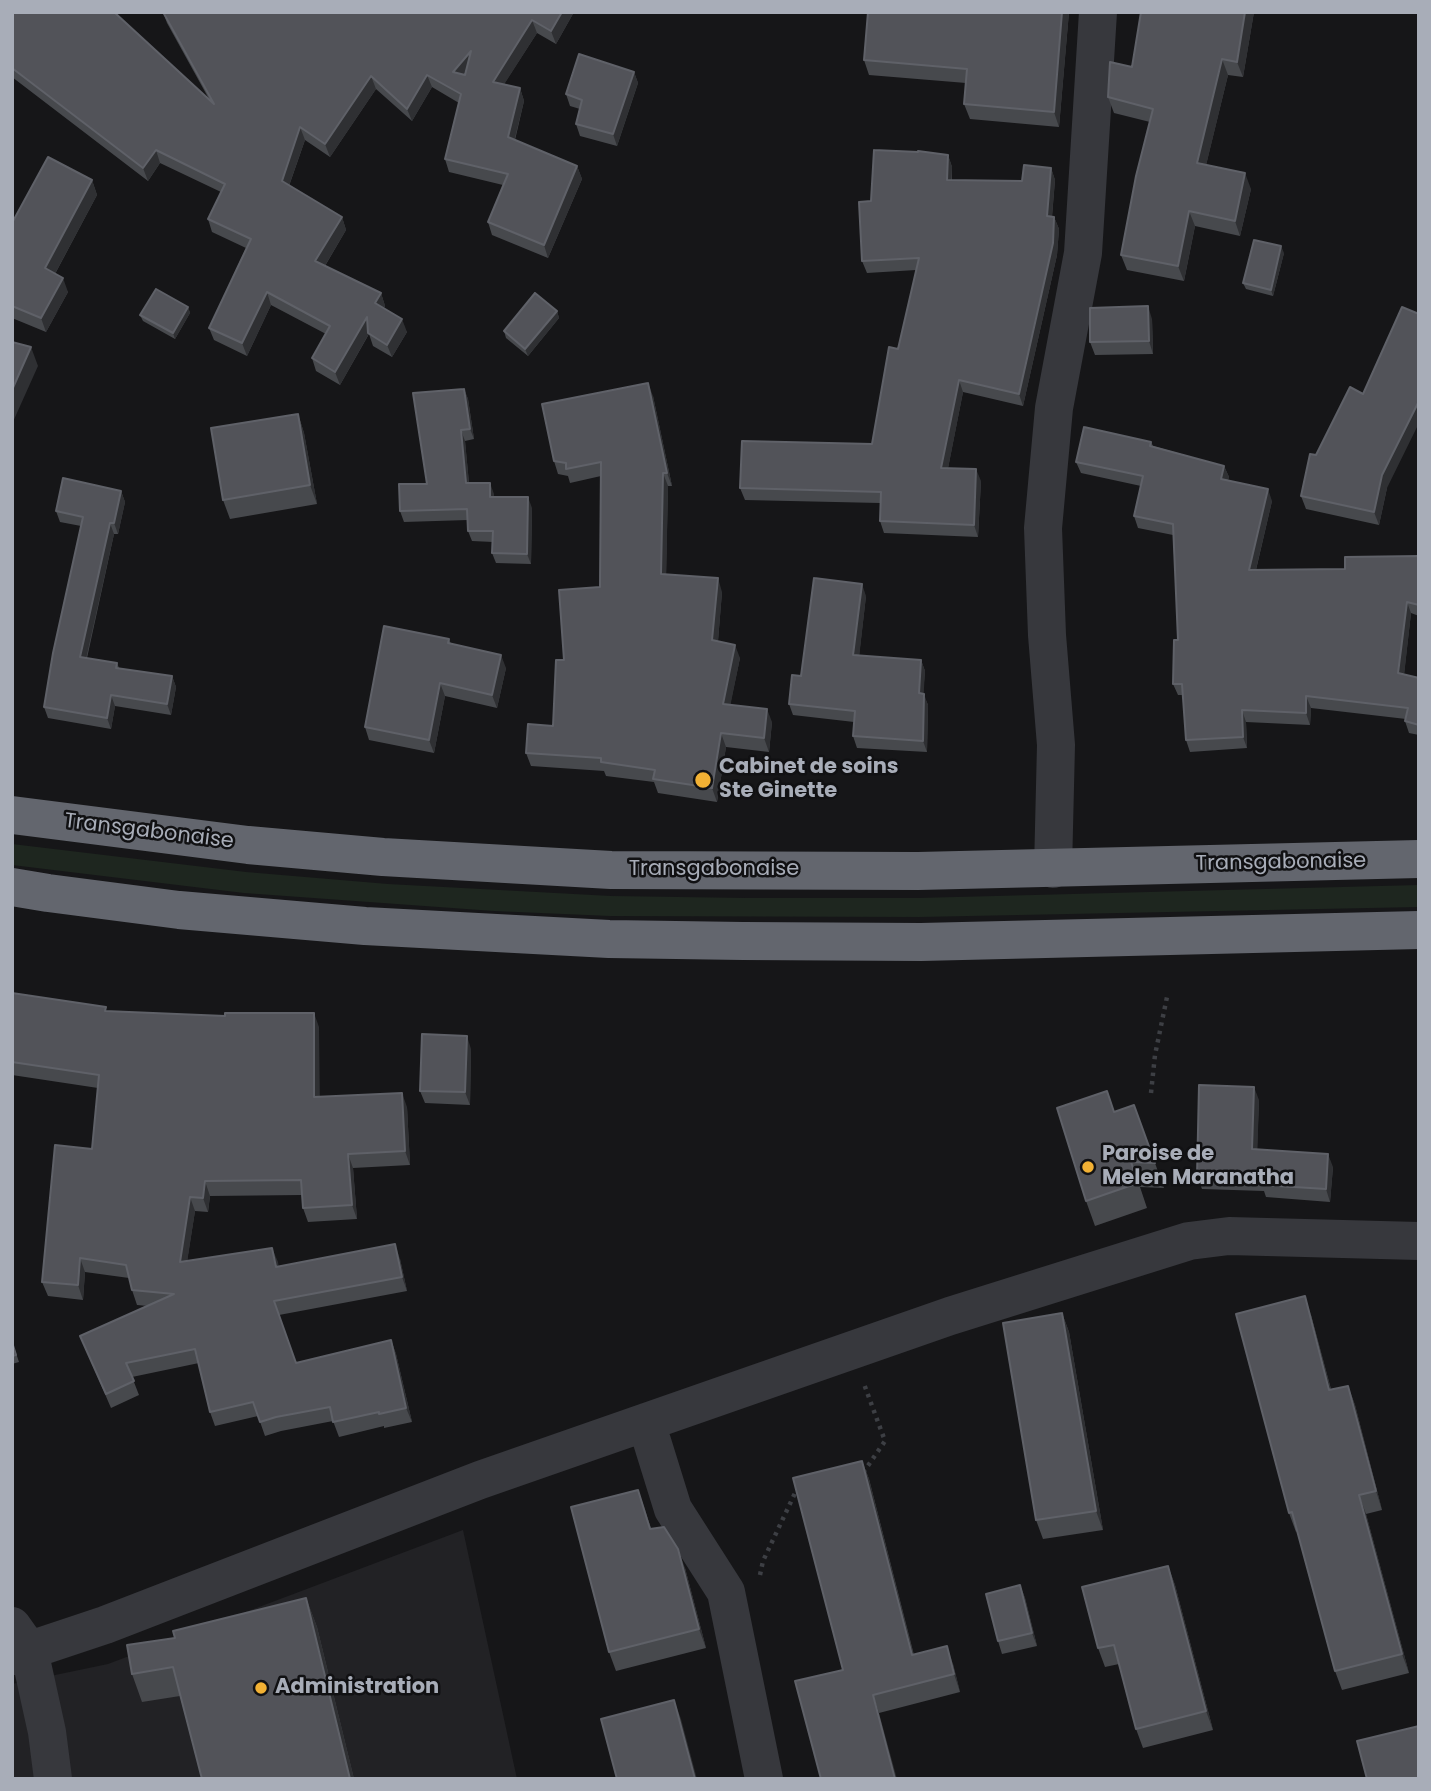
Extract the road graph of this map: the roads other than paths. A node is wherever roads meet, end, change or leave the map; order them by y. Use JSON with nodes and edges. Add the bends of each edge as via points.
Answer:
{"nodes":[{"id":1,"x":1098,"y":12,"type":"edge"},
{"id":2,"x":12,"y":815,"type":"edge"},
{"id":3,"x":1419,"y":859,"type":"edge"},
{"id":4,"x":1053,"y":869,"type":"junction"},
{"id":5,"x":12,"y":887,"type":"edge"},
{"id":6,"x":1419,"y":930,"type":"edge"},
{"id":7,"x":1419,"y":1241,"type":"edge"},
{"id":8,"x":646,"y":1422,"type":"junction"},
{"id":9,"x":18,"y":1644,"type":"edge"},
{"id":10,"x":53,"y":1779,"type":"edge"},
{"id":11,"x":764,"y":1779,"type":"edge"}],
"edges":[{"from":1,"to":4,"type":"street","via":[[1083,253],[1054,408],[1043,528],[1056,745]]},
{"from":2,"to":4,"type":"highway","name":"Transgabonaise","via":[[248,845],[500,865],[611,870]]},
{"from":3,"to":4,"type":"highway","name":"Transgabonaise"},
{"from":5,"to":6,"type":"highway","via":[[179,910],[609,939],[921,942]]},
{"from":7,"to":8,"type":"street","via":[[1229,1236],[1189,1241],[950,1316]]},
{"from":8,"to":9,"type":"street","via":[[480,1480],[105,1625]]},
{"from":8,"to":11,"type":"street","via":[[673,1509],[726,1592]]},
{"from":9,"to":10,"type":"street","via":[[47,1732]]}]}
